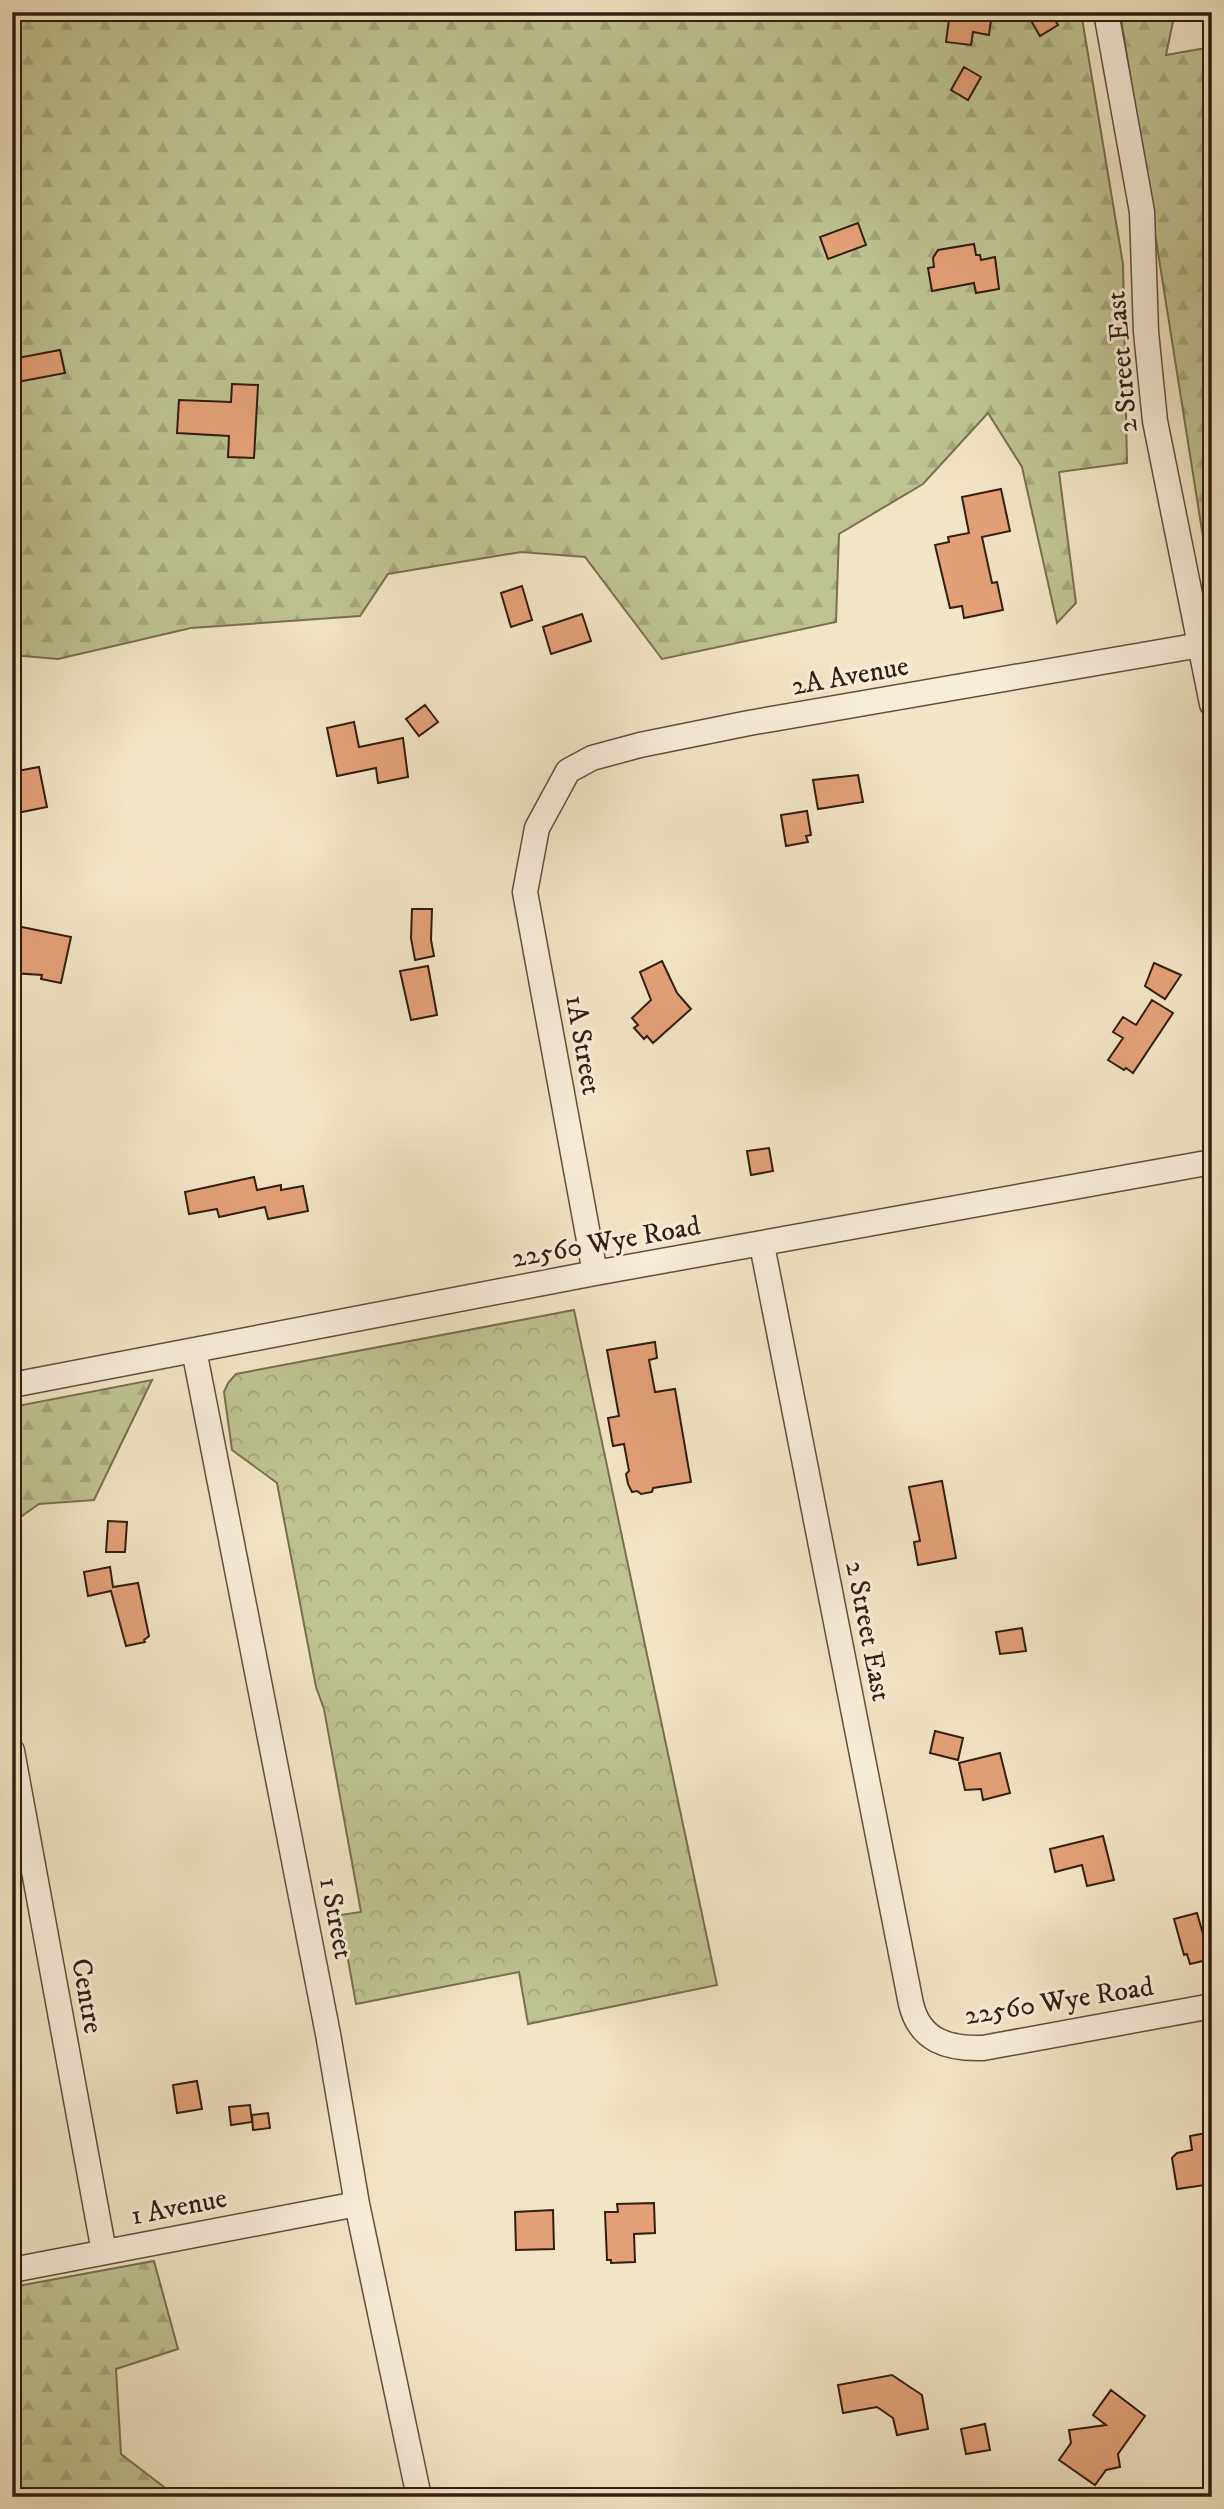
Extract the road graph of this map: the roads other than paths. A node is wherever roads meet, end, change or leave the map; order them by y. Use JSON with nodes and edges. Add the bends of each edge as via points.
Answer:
{"nodes":[{"id":1,"x":1106,"y":12,"type":"edge"},
{"id":2,"x":1206,"y":644,"type":"edge"},
{"id":3,"x":1212,"y":704,"type":"edge"},
{"id":4,"x":537,"y":828,"type":"joint"},
{"id":5,"x":1212,"y":1162,"type":"edge"},
{"id":6,"x":762,"y":1245,"type":"junction"},
{"id":7,"x":595,"y":1273,"type":"junction"},
{"id":8,"x":194,"y":1350,"type":"junction"},
{"id":9,"x":12,"y":1385,"type":"edge"},
{"id":10,"x":12,"y":1751,"type":"edge"},
{"id":11,"x":1212,"y":2006,"type":"edge"},
{"id":12,"x":921,"y":2027,"type":"joint"},
{"id":13,"x":357,"y":2204,"type":"junction"},
{"id":14,"x":104,"y":2252,"type":"junction"},
{"id":15,"x":12,"y":2270,"type":"edge"},
{"id":16,"x":419,"y":2497,"type":"edge"}],
"edges":[{"from":1,"to":2,"type":"street","name":"2 Street East","via":[[1142,212],[1155,421]]},
{"from":2,"to":3,"type":"street","name":"2 Street East"},
{"from":2,"to":4,"type":"street","name":"2A Avenue","via":[[749,723],[592,758],[568,771]]},
{"from":4,"to":7,"type":"street","name":"1A Street","via":[[525,892]]},
{"from":5,"to":6,"type":"street","name":"22560 Wye Road"},
{"from":6,"to":7,"type":"street","name":"22560 Wye Road"},
{"from":6,"to":12,"type":"street","name":"2 Street East","via":[[911,2004]]},
{"from":7,"to":8,"type":"street","name":"22560 Wye Road"},
{"from":8,"to":9,"type":"street","name":"22560 Wye Road"},
{"from":8,"to":13,"type":"street","name":"1 Street"},
{"from":10,"to":14,"type":"street","name":"Centre"},
{"from":11,"to":12,"type":"street","name":"22560 Wye Road","via":[[983,2048],[953,2047]]},
{"from":13,"to":14,"type":"street","name":"1 Avenue"},
{"from":13,"to":16,"type":"street","name":"1 Street"},
{"from":14,"to":15,"type":"street","name":"1 Avenue"}]}
